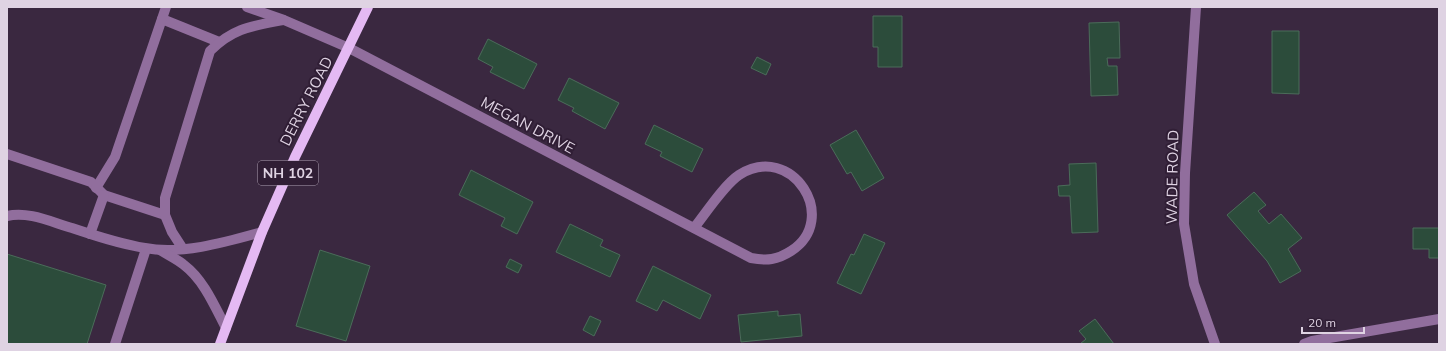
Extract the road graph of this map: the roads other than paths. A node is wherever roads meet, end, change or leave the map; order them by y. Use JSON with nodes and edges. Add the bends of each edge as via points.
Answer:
{"nodes":[{"id":1,"x":166,"y":7,"type":"edge"},
{"id":2,"x":247,"y":7,"type":"edge"},
{"id":3,"x":368,"y":7,"type":"edge"},
{"id":4,"x":1196,"y":7,"type":"edge"},
{"id":5,"x":162,"y":19,"type":"junction"},
{"id":6,"x":284,"y":20,"type":"junction"},
{"id":7,"x":219,"y":42,"type":"junction"},
{"id":8,"x":349,"y":48,"type":"junction"},
{"id":9,"x":7,"y":154,"type":"edge"},
{"id":10,"x":96,"y":188,"type":"junction"},
{"id":11,"x":104,"y":196,"type":"junction"},
{"id":12,"x":165,"y":215,"type":"junction"},
{"id":13,"x":7,"y":216,"type":"edge"},
{"id":14,"x":694,"y":228,"type":"junction"},
{"id":15,"x":262,"y":232,"type":"junction"},
{"id":16,"x":90,"y":234,"type":"junction"},
{"id":17,"x":146,"y":249,"type":"junction"},
{"id":18,"x":183,"y":249,"type":"junction"},
{"id":19,"x":160,"y":250,"type":"junction"},
{"id":20,"x":1439,"y":319,"type":"edge"},
{"id":21,"x":226,"y":328,"type":"junction"},
{"id":22,"x":114,"y":344,"type":"edge"},
{"id":23,"x":220,"y":344,"type":"edge"},
{"id":24,"x":1215,"y":344,"type":"edge"},
{"id":25,"x":1304,"y":344,"type":"edge"}],
"edges":[{"from":1,"to":5,"type":"street"},
{"from":2,"to":6,"type":"street","name":"MEGAN DRIVE"},
{"from":3,"to":8,"type":"main road","name":"DERRY ROAD","number":"NH 102"},
{"from":4,"to":24,"type":"street","name":"WADE ROAD","via":[[1185,165],[1184,224],[1194,284]]},
{"from":5,"to":7,"type":"street"},
{"from":5,"to":10,"type":"street","via":[[116,157]]},
{"from":6,"to":7,"type":"street","via":[[234,32]]},
{"from":6,"to":8,"type":"street","name":"MEGAN DRIVE"},
{"from":7,"to":12,"type":"street","via":[[210,52],[165,198]]},
{"from":8,"to":14,"type":"street","name":"MEGAN DRIVE"},
{"from":8,"to":15,"type":"main road","name":"DERRY ROAD","number":"NH 102","via":[[295,157]]},
{"from":9,"to":10,"type":"street","via":[[91,182]]},
{"from":10,"to":11,"type":"street"},
{"from":11,"to":12,"type":"street"},
{"from":11,"to":16,"type":"street"},
{"from":12,"to":18,"type":"street"},
{"from":13,"to":16,"type":"street","via":[[16,214],[38,217]]},
{"from":14,"to":14,"type":"street","name":"MEGAN DRIVE","via":[[737,176],[748,169],[762,166],[776,167],[790,174],[805,190],[812,209],[806,237],[782,257],[764,261],[751,258]]},
{"from":15,"to":18,"type":"street","via":[[218,244]]},
{"from":15,"to":21,"type":"main road","name":"DERRY ROAD","number":"NH 102"},
{"from":16,"to":17,"type":"street"},
{"from":17,"to":19,"type":"street"},
{"from":17,"to":22,"type":"street"},
{"from":18,"to":19,"type":"street"},
{"from":19,"to":21,"type":"street","via":[[185,265],[207,293]]},
{"from":20,"to":25,"type":"street"},
{"from":21,"to":23,"type":"main road","name":"DERRY ROAD","number":"NH 102"}]}
